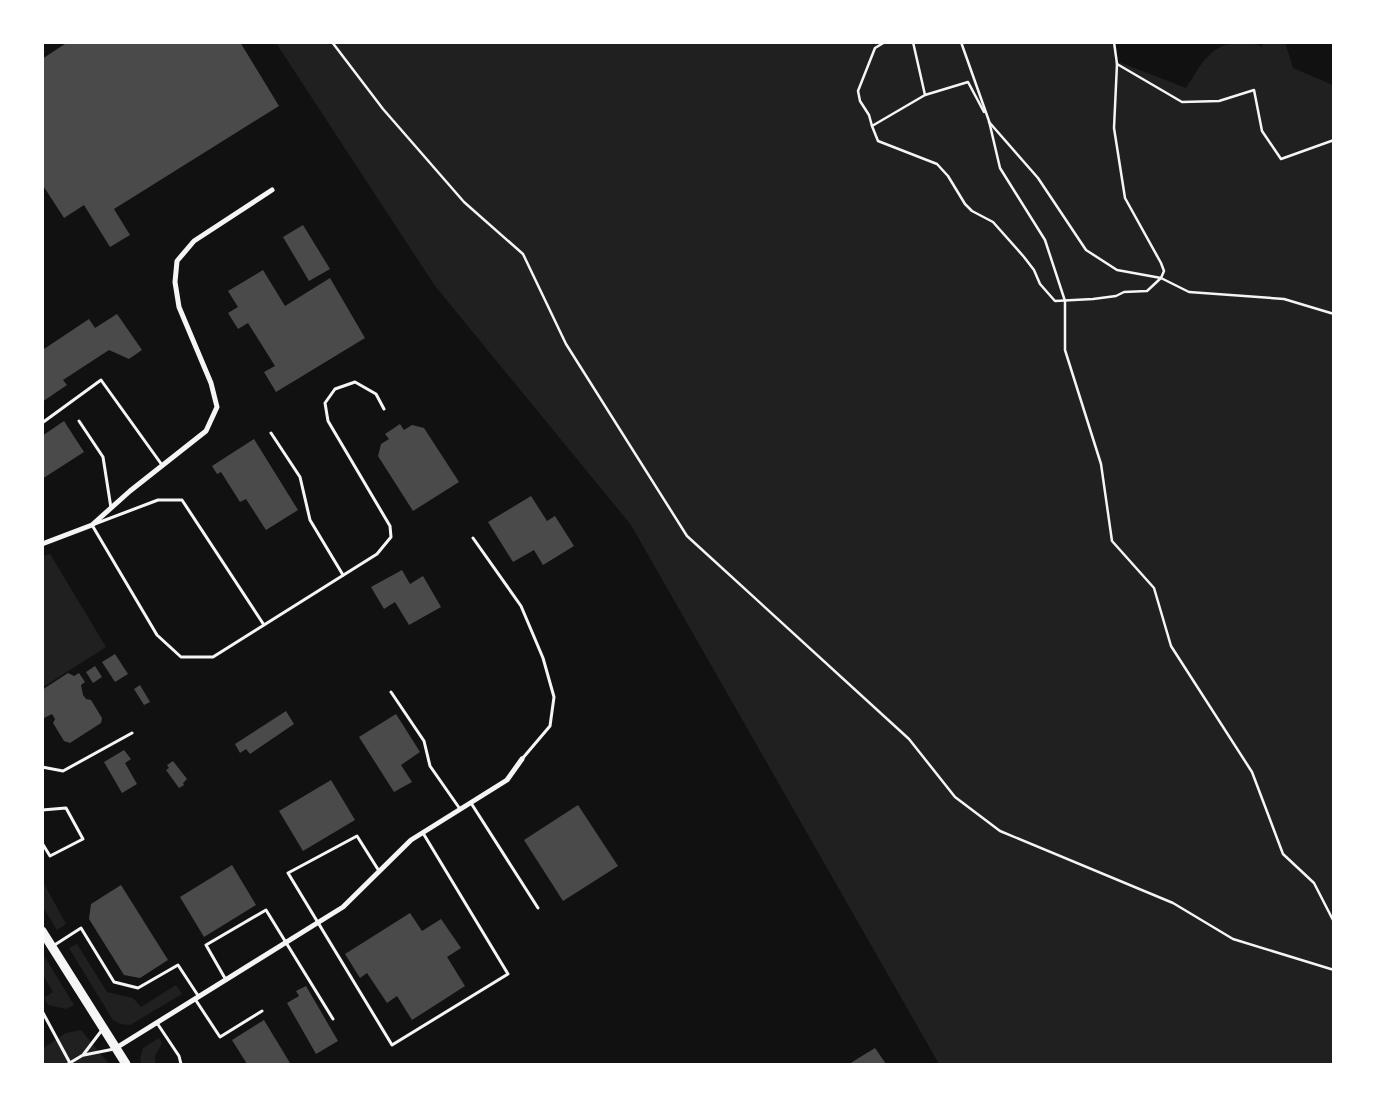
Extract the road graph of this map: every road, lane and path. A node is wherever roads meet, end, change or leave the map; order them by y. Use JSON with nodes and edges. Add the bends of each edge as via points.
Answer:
{"nodes":[{"id":1,"x":332,"y":42,"type":"edge"},
{"id":2,"x":885,"y":42,"type":"edge"},
{"id":3,"x":913,"y":42,"type":"edge"},
{"id":4,"x":962,"y":42,"type":"edge"},
{"id":5,"x":1114,"y":42,"type":"edge"},
{"id":6,"x":1118,"y":64,"type":"junction"},
{"id":7,"x":925,"y":94,"type":"junction"},
{"id":8,"x":989,"y":121,"type":"junction"},
{"id":9,"x":872,"y":126,"type":"junction"},
{"id":10,"x":1334,"y":140,"type":"edge"},
{"id":11,"x":272,"y":190,"type":"dead end"},
{"id":12,"x":1161,"y":278,"type":"junction"},
{"id":13,"x":1065,"y":301,"type":"junction"},
{"id":14,"x":1334,"y":314,"type":"edge"},
{"id":15,"x":384,"y":409,"type":"dead end"},
{"id":16,"x":78,"y":421,"type":"dead end"},
{"id":17,"x":42,"y":423,"type":"edge"},
{"id":18,"x":271,"y":432,"type":"dead end"},
{"id":19,"x":162,"y":466,"type":"junction"},
{"id":20,"x":111,"y":508,"type":"junction"},
{"id":21,"x":92,"y":525,"type":"junction"},
{"id":22,"x":473,"y":538,"type":"dead end"},
{"id":23,"x":42,"y":544,"type":"edge"},
{"id":24,"x":343,"y":576,"type":"junction"},
{"id":25,"x":264,"y":625,"type":"junction"},
{"id":26,"x":391,"y":692,"type":"dead end"},
{"id":27,"x":132,"y":733,"type":"dead end"},
{"id":28,"x":522,"y":759,"type":"joint"},
{"id":29,"x":42,"y":767,"type":"edge"},
{"id":30,"x":470,"y":803,"type":"junction"},
{"id":31,"x":460,"y":809,"type":"junction"},
{"id":32,"x":42,"y":810,"type":"edge"},
{"id":33,"x":423,"y":832,"type":"junction"},
{"id":34,"x":42,"y":843,"type":"edge"},
{"id":35,"x":379,"y":871,"type":"junction"},
{"id":36,"x":538,"y":908,"type":"dead end"},
{"id":37,"x":1334,"y":922,"type":"edge"},
{"id":38,"x":316,"y":923,"type":"junction"},
{"id":39,"x":42,"y":931,"type":"edge"},
{"id":40,"x":286,"y":943,"type":"junction"},
{"id":41,"x":52,"y":946,"type":"junction"},
{"id":42,"x":1334,"y":970,"type":"edge"},
{"id":43,"x":226,"y":980,"type":"junction"},
{"id":44,"x":197,"y":998,"type":"junction"},
{"id":45,"x":42,"y":1011,"type":"edge"},
{"id":46,"x":262,"y":1011,"type":"dead end"},
{"id":47,"x":333,"y":1019,"type":"dead end"},
{"id":48,"x":157,"y":1023,"type":"junction"},
{"id":49,"x":104,"y":1028,"type":"junction"},
{"id":50,"x":116,"y":1048,"type":"junction"},
{"id":51,"x":83,"y":1055,"type":"junction"},
{"id":52,"x":69,"y":1064,"type":"edge"},
{"id":53,"x":126,"y":1064,"type":"edge"},
{"id":54,"x":181,"y":1064,"type":"edge"}],
"edges":[{"from":1,"to":42,"type":"path","via":[[382,109],[464,202],[523,254],[566,344],[687,536],[909,739],[955,797],[1000,831],[1173,903],[1233,939]]},
{"from":2,"to":9,"type":"path","via":[[875,48],[858,91]]},
{"from":3,"to":7,"type":"path"},
{"from":4,"to":8,"type":"path"},
{"from":5,"to":6,"type":"path"},
{"from":6,"to":10,"type":"path","via":[[1182,102],[1219,101],[1254,90],[1262,131],[1281,159]]},
{"from":6,"to":12,"type":"path","via":[[1114,128],[1125,198],[1161,263],[1164,271]]},
{"from":7,"to":8,"type":"path","via":[[968,82]]},
{"from":7,"to":9,"type":"path"},
{"from":8,"to":12,"type":"path","via":[[1038,178],[1086,250],[1117,270]]},
{"from":8,"to":13,"type":"path","via":[[1000,168],[1045,240]]},
{"from":9,"to":13,"type":"path","via":[[878,141],[938,164],[965,204],[993,222],[1034,270],[1040,284],[1055,301]]},
{"from":11,"to":19,"type":"street","via":[[194,241],[177,261],[175,282],[179,307],[211,383],[217,407],[206,431]]},
{"from":12,"to":13,"type":"path","via":[[1147,290]]},
{"from":12,"to":14,"type":"path","via":[[1189,292],[1284,299]]},
{"from":13,"to":37,"type":"path","via":[[1065,350],[1101,464],[1112,541],[1154,588],[1171,646],[1252,772],[1282,854],[1314,883]]},
{"from":15,"to":24,"type":"lane","via":[[376,394],[355,382],[335,389],[325,403],[328,421],[390,526],[391,537],[377,554]]},
{"from":16,"to":20,"type":"lane","via":[[103,457]]},
{"from":17,"to":19,"type":"lane","via":[[101,380]]},
{"from":18,"to":24,"type":"lane","via":[[300,477],[310,520]]},
{"from":19,"to":20,"type":"street"},
{"from":20,"to":21,"type":"street"},
{"from":21,"to":23,"type":"street"},
{"from":21,"to":25,"type":"lane","via":[[158,500],[182,500]]},
{"from":21,"to":25,"type":"lane","via":[[156,636],[181,656],[213,657]]},
{"from":22,"to":28,"type":"lane","via":[[521,606],[544,658],[554,697],[550,726]]},
{"from":24,"to":25,"type":"lane"},
{"from":26,"to":31,"type":"lane","via":[[424,741],[430,766]]},
{"from":27,"to":29,"type":"lane","via":[[63,771]]},
{"from":28,"to":30,"type":"street","via":[[507,780]]},
{"from":30,"to":31,"type":"street"},
{"from":30,"to":36,"type":"lane"},
{"from":31,"to":33,"type":"street"},
{"from":32,"to":34,"type":"lane","via":[[66,808],[83,839],[50,856]]},
{"from":33,"to":35,"type":"street"},
{"from":33,"to":38,"type":"lane","via":[[508,974],[392,1045]]},
{"from":35,"to":38,"type":"street","via":[[343,907]]},
{"from":35,"to":38,"type":"lane","via":[[357,836],[288,873]]},
{"from":38,"to":40,"type":"street"},
{"from":39,"to":41,"type":"street"},
{"from":40,"to":43,"type":"street"},
{"from":40,"to":43,"type":"lane","via":[[266,910],[206,945]]},
{"from":40,"to":47,"type":"lane"},
{"from":41,"to":44,"type":"lane","via":[[81,928],[114,982],[138,988],[178,965]]},
{"from":41,"to":49,"type":"street"},
{"from":43,"to":44,"type":"street"},
{"from":44,"to":46,"type":"lane","via":[[220,1037]]},
{"from":44,"to":48,"type":"street"},
{"from":45,"to":52,"type":"lane"},
{"from":48,"to":50,"type":"street"},
{"from":48,"to":54,"type":"lane"},
{"from":49,"to":50,"type":"street"},
{"from":49,"to":51,"type":"lane"},
{"from":50,"to":51,"type":"lane"},
{"from":50,"to":53,"type":"street"},
{"from":51,"to":52,"type":"lane"}]}
